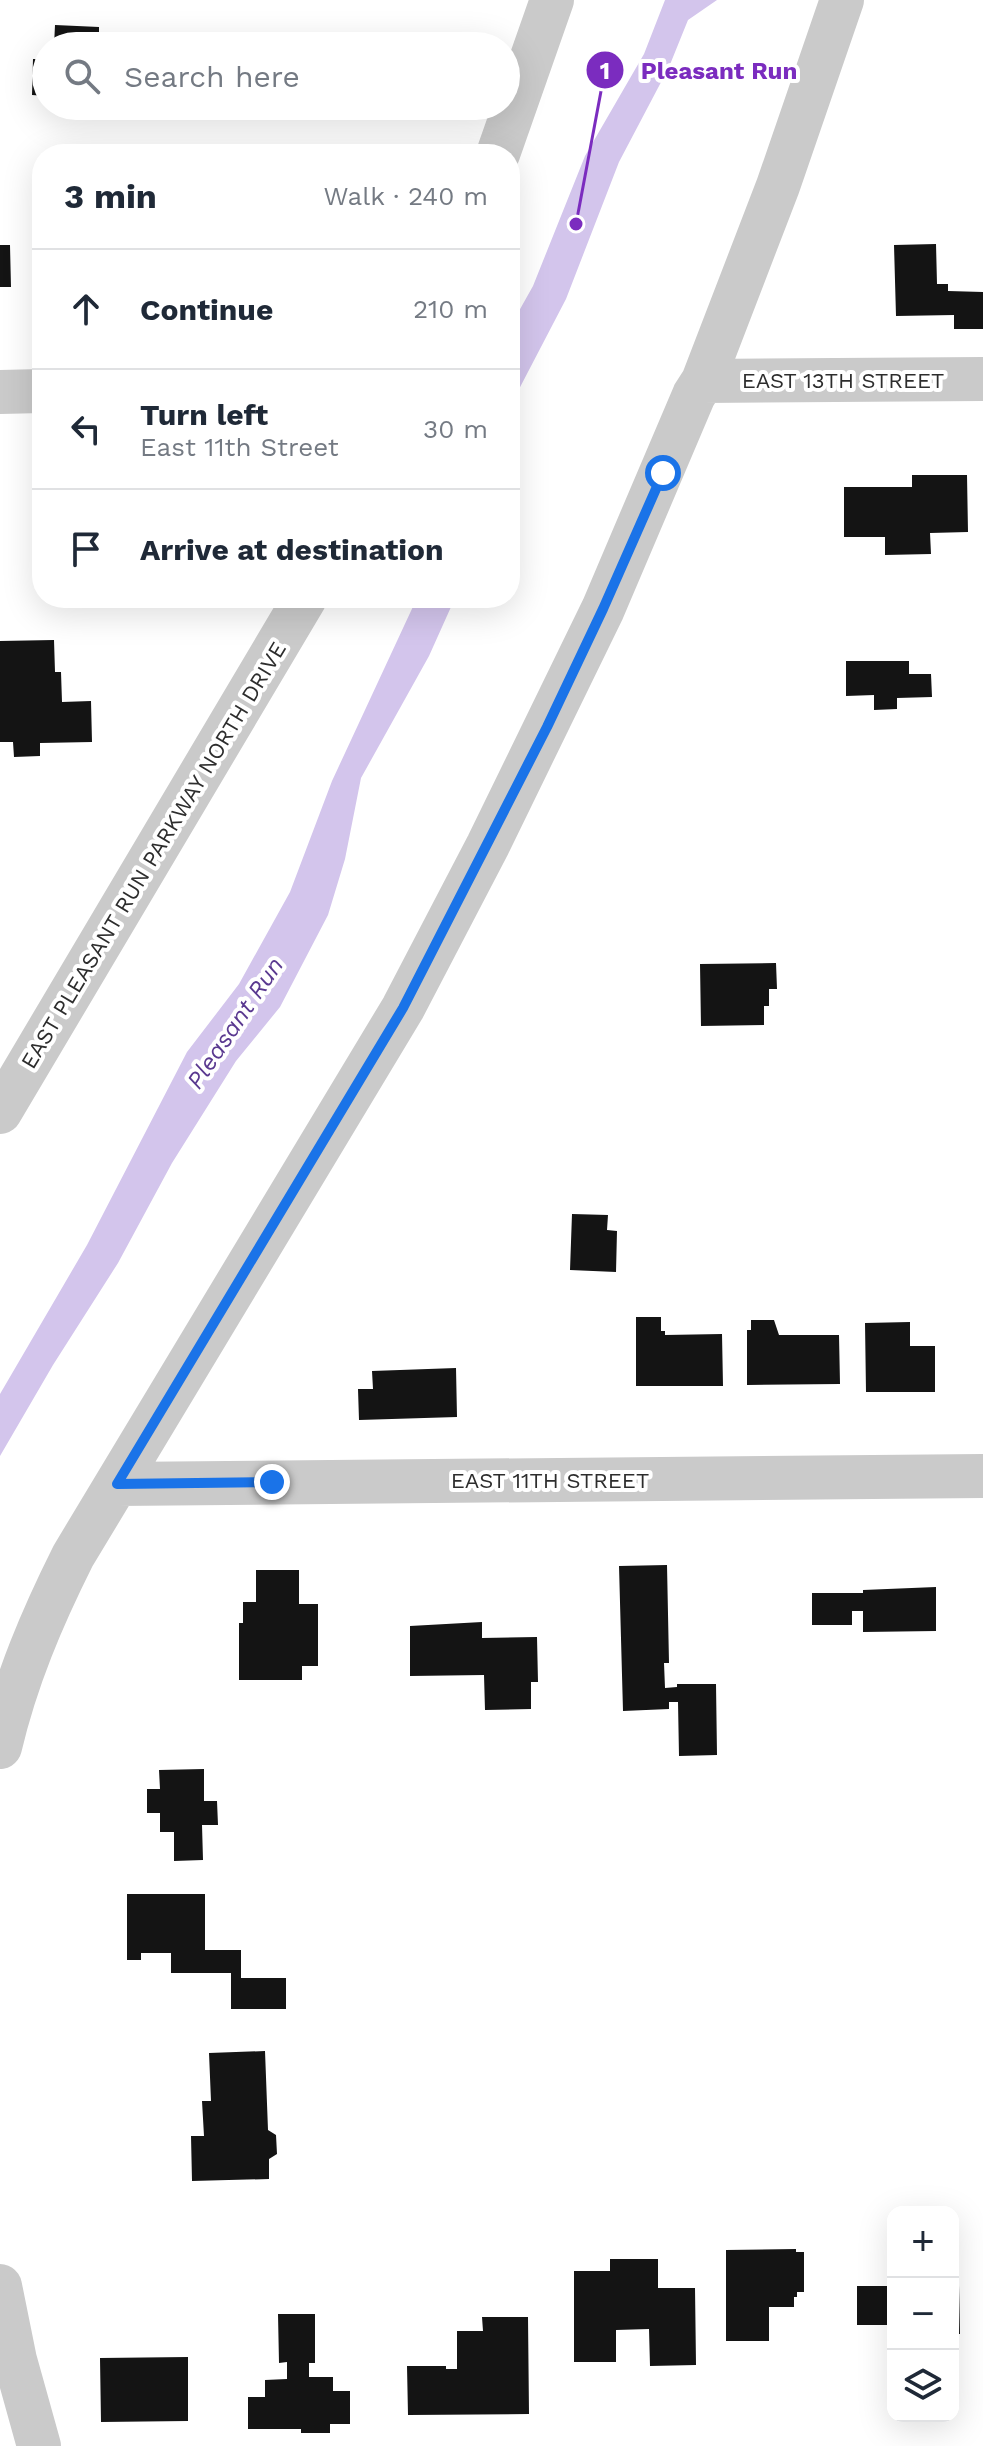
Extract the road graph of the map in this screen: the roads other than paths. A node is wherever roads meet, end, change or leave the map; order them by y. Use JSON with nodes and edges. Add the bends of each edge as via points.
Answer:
{"nodes":[{"id":1,"x":552,"y":0,"type":"edge"},
{"id":2,"x":842,"y":0,"type":"edge"},
{"id":3,"x":520,"y":91,"type":"edge"},
{"id":4,"x":510,"y":120,"type":"edge"},
{"id":5,"x":502,"y":144,"type":"edge"},
{"id":6,"x":983,"y":379,"type":"edge"},
{"id":7,"x":703,"y":381,"type":"junction"},
{"id":8,"x":32,"y":391,"type":"edge"},
{"id":9,"x":0,"y":392,"type":"edge"},
{"id":10,"x":299,"y":608,"type":"edge"},
{"id":11,"x":0,"y":1112,"type":"edge"},
{"id":12,"x":983,"y":1476,"type":"edge"},
{"id":13,"x":117,"y":1484,"type":"junction"},
{"id":14,"x":0,"y":1747,"type":"edge"},
{"id":15,"x":0,"y":2286,"type":"edge"},
{"id":16,"x":39,"y":2446,"type":"edge"}],
"edges":[{"from":1,"to":3,"type":"street"},
{"from":2,"to":7,"type":"street"},
{"from":4,"to":5,"type":"street"},
{"from":6,"to":7,"type":"street","name":"EAST 13TH STREET"},
{"from":7,"to":13,"type":"street","via":[[603,609],[450,920],[403,1008]]},
{"from":8,"to":9,"type":"street"},
{"from":10,"to":11,"type":"street","name":"EAST PLEASANT RUN PARKWAY NORTH DRIVE"},
{"from":12,"to":13,"type":"street","name":"EAST 11TH STREET"},
{"from":13,"to":14,"type":"street","via":[[73,1556],[35,1634]]},
{"from":15,"to":16,"type":"street"}]}
